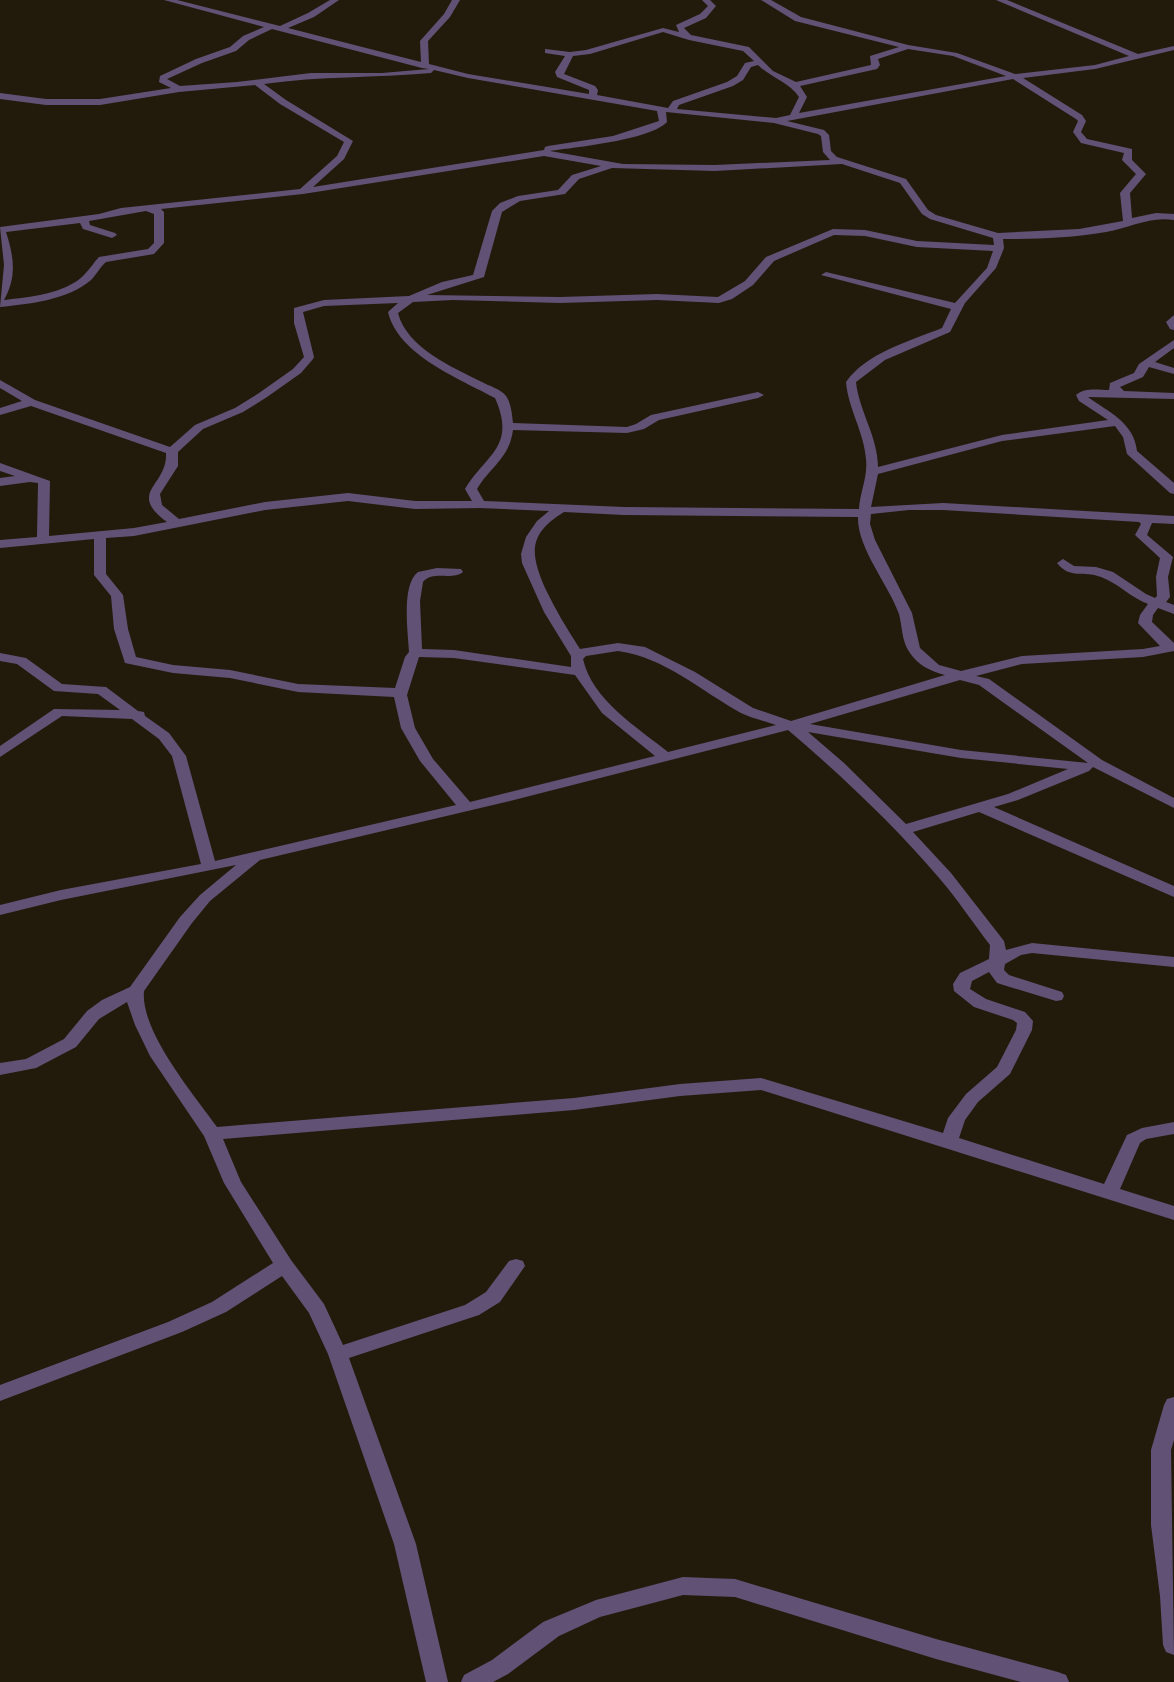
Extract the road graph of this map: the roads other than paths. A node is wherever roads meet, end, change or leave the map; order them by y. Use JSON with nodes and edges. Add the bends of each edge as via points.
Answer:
{"nodes":[{"id":1,"x":168,"y":0,"type":"edge"},
{"id":2,"x":335,"y":0,"type":"edge"},
{"id":3,"x":456,"y":0,"type":"edge"},
{"id":4,"x":706,"y":0,"type":"edge"},
{"id":5,"x":765,"y":0,"type":"edge"},
{"id":6,"x":1000,"y":0,"type":"edge"},
{"id":7,"x":277,"y":27,"type":"junction"},
{"id":8,"x":689,"y":38,"type":"junction"},
{"id":9,"x":908,"y":47,"type":"junction"},
{"id":10,"x":1174,"y":48,"type":"edge"},
{"id":11,"x":548,"y":51,"type":"dead end"},
{"id":12,"x":570,"y":54,"type":"junction"},
{"id":13,"x":1140,"y":58,"type":"junction"},
{"id":14,"x":758,"y":63,"type":"junction"},
{"id":15,"x":425,"y":66,"type":"junction"},
{"id":16,"x":443,"y":70,"type":"junction"},
{"id":17,"x":1013,"y":77,"type":"junction"},
{"id":18,"x":256,"y":82,"type":"junction"},
{"id":19,"x":795,"y":85,"type":"junction"},
{"id":20,"x":179,"y":89,"type":"junction"},
{"id":21,"x":1,"y":96,"type":"edge"},
{"id":22,"x":592,"y":97,"type":"junction"},
{"id":23,"x":661,"y":110,"type":"junction"},
{"id":24,"x":673,"y":111,"type":"junction"},
{"id":25,"x":794,"y":115,"type":"junction"},
{"id":26,"x":774,"y":120,"type":"junction"},
{"id":27,"x":544,"y":153,"type":"junction"},
{"id":28,"x":840,"y":162,"type":"junction"},
{"id":29,"x":612,"y":166,"type":"junction"},
{"id":30,"x":260,"y":184,"type":"dead end"},
{"id":31,"x":303,"y":191,"type":"junction"},
{"id":32,"x":270,"y":196,"type":"junction"},
{"id":33,"x":146,"y":208,"type":"junction"},
{"id":34,"x":1174,"y":217,"type":"edge"},
{"id":35,"x":83,"y":219,"type":"junction"},
{"id":36,"x":1128,"y":224,"type":"junction"},
{"id":37,"x":1,"y":230,"type":"edge"},
{"id":38,"x":112,"y":235,"type":"dead end"},
{"id":39,"x":998,"y":236,"type":"junction"},
{"id":40,"x":999,"y":248,"type":"junction"},
{"id":41,"x":826,"y":275,"type":"dead end"},
{"id":42,"x":413,"y":298,"type":"junction"},
{"id":43,"x":0,"y":299,"type":"edge"},
{"id":44,"x":0,"y":304,"type":"edge"},
{"id":45,"x":957,"y":307,"type":"junction"},
{"id":46,"x":1174,"y":318,"type":"edge"},
{"id":47,"x":1174,"y":327,"type":"edge"},
{"id":48,"x":1174,"y":343,"type":"edge"},
{"id":49,"x":1147,"y":363,"type":"junction"},
{"id":50,"x":1174,"y":371,"type":"edge"},
{"id":51,"x":0,"y":383,"type":"edge"},
{"id":52,"x":1121,"y":394,"type":"junction"},
{"id":53,"x":758,"y":395,"type":"dead end"},
{"id":54,"x":1174,"y":396,"type":"edge"},
{"id":55,"x":30,"y":402,"type":"junction"},
{"id":56,"x":0,"y":412,"type":"edge"},
{"id":57,"x":1115,"y":423,"type":"junction"},
{"id":58,"x":508,"y":426,"type":"junction"},
{"id":59,"x":172,"y":451,"type":"junction"},
{"id":60,"x":0,"y":467,"type":"edge"},
{"id":61,"x":872,"y":472,"type":"junction"},
{"id":62,"x":30,"y":478,"type":"junction"},
{"id":63,"x":0,"y":482,"type":"edge"},
{"id":64,"x":1174,"y":490,"type":"edge"},
{"id":65,"x":480,"y":504,"type":"junction"},
{"id":66,"x":563,"y":507,"type":"junction"},
{"id":67,"x":864,"y":512,"type":"junction"},
{"id":68,"x":1143,"y":519,"type":"junction"},
{"id":69,"x":1174,"y":520,"type":"edge"},
{"id":70,"x":178,"y":524,"type":"junction"},
{"id":71,"x":100,"y":535,"type":"junction"},
{"id":72,"x":43,"y":539,"type":"junction"},
{"id":73,"x":0,"y":544,"type":"edge"},
{"id":74,"x":1063,"y":563,"type":"dead end"},
{"id":75,"x":457,"y":572,"type":"dead end"},
{"id":76,"x":1156,"y":604,"type":"junction"},
{"id":77,"x":1174,"y":610,"type":"edge"},
{"id":78,"x":1172,"y":648,"type":"edge"},
{"id":79,"x":416,"y":653,"type":"junction"},
{"id":80,"x":577,"y":655,"type":"junction"},
{"id":81,"x":0,"y":657,"type":"edge"},
{"id":82,"x":579,"y":672,"type":"junction"},
{"id":83,"x":958,"y":676,"type":"junction"},
{"id":84,"x":400,"y":695,"type":"junction"},
{"id":85,"x":139,"y":715,"type":"junction"},
{"id":86,"x":791,"y":725,"type":"junction"},
{"id":87,"x":0,"y":753,"type":"edge"},
{"id":88,"x":665,"y":757,"type":"junction"},
{"id":89,"x":1091,"y":765,"type":"junction"},
{"id":90,"x":1174,"y":804,"type":"edge"},
{"id":91,"x":466,"y":807,"type":"junction"},
{"id":92,"x":981,"y":807,"type":"junction"},
{"id":93,"x":903,"y":830,"type":"junction"},
{"id":94,"x":258,"y":856,"type":"junction"},
{"id":95,"x":209,"y":867,"type":"junction"},
{"id":96,"x":1174,"y":891,"type":"edge"},
{"id":97,"x":0,"y":910,"type":"edge"},
{"id":98,"x":997,"y":961,"type":"junction"},
{"id":99,"x":1174,"y":962,"type":"edge"},
{"id":100,"x":136,"y":992,"type":"junction"},
{"id":101,"x":1056,"y":996,"type":"dead end"},
{"id":102,"x":0,"y":1070,"type":"edge"},
{"id":103,"x":1174,"y":1128,"type":"edge"},
{"id":104,"x":212,"y":1134,"type":"junction"},
{"id":105,"x":949,"y":1142,"type":"junction"},
{"id":106,"x":1109,"y":1193,"type":"junction"},
{"id":107,"x":1174,"y":1213,"type":"edge"},
{"id":108,"x":284,"y":1266,"type":"junction"},
{"id":109,"x":516,"y":1266,"type":"dead end"},
{"id":110,"x":338,"y":1354,"type":"junction"},
{"id":111,"x":0,"y":1393,"type":"edge"},
{"id":112,"x":1174,"y":1405,"type":"edge"},
{"id":113,"x":1172,"y":1596,"type":"edge"},
{"id":114,"x":1174,"y":1645,"type":"edge"},
{"id":115,"x":436,"y":1682,"type":"edge"},
{"id":116,"x":472,"y":1682,"type":"edge"},
{"id":117,"x":1058,"y":1682,"type":"edge"}],
"edges":[{"from":1,"to":7,"type":"street"},
{"from":2,"to":7,"type":"street","via":[[311,15]]},
{"from":3,"to":15,"type":"street","via":[[424,41]]},
{"from":4,"to":8,"type":"street","via":[[712,6],[703,16],[679,27]]},
{"from":5,"to":9,"type":"street","via":[[798,19]]},
{"from":6,"to":13,"type":"street"},
{"from":7,"to":15,"type":"street"},
{"from":7,"to":20,"type":"street","via":[[163,78]]},
{"from":8,"to":12,"type":"street","via":[[658,30]]},
{"from":8,"to":14,"type":"street","via":[[746,49]]},
{"from":9,"to":17,"type":"street","via":[[962,57]]},
{"from":9,"to":19,"type":"street","via":[[873,58],[874,67]]},
{"from":10,"to":13,"type":"street"},
{"from":11,"to":12,"type":"street"},
{"from":12,"to":22,"type":"street","via":[[560,75],[592,88]]},
{"from":13,"to":17,"type":"street"},
{"from":14,"to":19,"type":"street"},
{"from":14,"to":24,"type":"street","via":[[748,65],[740,78],[730,84],[676,103]]},
{"from":15,"to":16,"type":"street"},
{"from":16,"to":18,"type":"street","via":[[311,75]]},
{"from":16,"to":22,"type":"street"},
{"from":17,"to":25,"type":"street"},
{"from":17,"to":36,"type":"street","via":[[1079,117],[1082,121],[1077,132],[1084,141],[1128,151],[1127,160],[1141,174],[1125,193]]},
{"from":18,"to":20,"type":"street"},
{"from":18,"to":31,"type":"street","via":[[349,141],[341,157]]},
{"from":19,"to":25,"type":"street","via":[[803,97]]},
{"from":20,"to":21,"type":"street","via":[[100,102],[46,102]]},
{"from":22,"to":23,"type":"street"},
{"from":23,"to":24,"type":"street"},
{"from":23,"to":27,"type":"street","via":[[663,122],[658,126]]},
{"from":24,"to":26,"type":"street"},
{"from":25,"to":26,"type":"street"},
{"from":26,"to":28,"type":"street","via":[[823,133],[827,152]]},
{"from":27,"to":29,"type":"street"},
{"from":27,"to":31,"type":"street"},
{"from":28,"to":29,"type":"street","via":[[716,168]]},
{"from":28,"to":39,"type":"street","via":[[903,181],[933,218]]},
{"from":29,"to":42,"type":"street","via":[[576,177],[566,191],[558,194],[519,197],[506,203],[497,211],[480,274]]},
{"from":30,"to":32,"type":"street","via":[[258,191]]},
{"from":31,"to":32,"type":"street"},
{"from":32,"to":33,"type":"street"},
{"from":33,"to":35,"type":"street"},
{"from":33,"to":44,"type":"street","via":[[159,212],[159,243],[151,252],[103,259],[79,283],[42,297]]},
{"from":34,"to":36,"type":"street","via":[[1153,215]]},
{"from":35,"to":37,"type":"street"},
{"from":35,"to":38,"type":"street","via":[[86,227]]},
{"from":36,"to":39,"type":"street","via":[[1062,234]]},
{"from":37,"to":43,"type":"street","via":[[11,268]]},
{"from":39,"to":40,"type":"street"},
{"from":40,"to":42,"type":"street","via":[[917,244],[841,232],[770,259],[749,282],[720,300]]},
{"from":40,"to":45,"type":"street","via":[[985,278]]},
{"from":41,"to":45,"type":"street"},
{"from":42,"to":58,"type":"street","via":[[393,312],[398,330],[432,358],[500,396]]},
{"from":42,"to":59,"type":"street","via":[[324,303],[298,310],[309,357],[297,371],[239,410],[199,427]]},
{"from":45,"to":61,"type":"street","via":[[946,330],[880,358],[851,382],[872,457]]},
{"from":46,"to":47,"type":"street"},
{"from":48,"to":49,"type":"street"},
{"from":49,"to":50,"type":"street"},
{"from":49,"to":52,"type":"street","via":[[1139,375],[1114,385]]},
{"from":51,"to":55,"type":"street"},
{"from":52,"to":54,"type":"street"},
{"from":52,"to":57,"type":"street","via":[[1082,395]]},
{"from":53,"to":58,"type":"street","via":[[655,417],[640,427],[627,429]]},
{"from":55,"to":56,"type":"street"},
{"from":55,"to":59,"type":"street"},
{"from":57,"to":61,"type":"street","via":[[1002,438]]},
{"from":57,"to":64,"type":"street","via":[[1130,437],[1131,452]]},
{"from":58,"to":65,"type":"street","via":[[505,444],[471,489]]},
{"from":59,"to":70,"type":"street","via":[[172,467],[158,486],[154,501]]},
{"from":60,"to":62,"type":"street"},
{"from":61,"to":67,"type":"street"},
{"from":62,"to":63,"type":"street"},
{"from":62,"to":72,"type":"street","via":[[44,481]]},
{"from":65,"to":66,"type":"street"},
{"from":65,"to":70,"type":"street","via":[[415,506],[348,497],[265,506]]},
{"from":66,"to":67,"type":"street"},
{"from":66,"to":80,"type":"street","via":[[541,522],[527,555],[550,612]]},
{"from":67,"to":68,"type":"street","via":[[900,506],[938,506]]},
{"from":67,"to":83,"type":"street","via":[[869,540],[905,613],[917,654],[934,668]]},
{"from":68,"to":69,"type":"street"},
{"from":68,"to":76,"type":"street","via":[[1147,524],[1141,535],[1167,557],[1162,577],[1164,597]]},
{"from":70,"to":71,"type":"street"},
{"from":71,"to":72,"type":"street"},
{"from":71,"to":84,"type":"street","via":[[100,575],[117,596],[130,660],[298,688]]},
{"from":72,"to":73,"type":"street"},
{"from":74,"to":76,"type":"street","via":[[1071,570],[1109,575]]},
{"from":75,"to":79,"type":"street","via":[[433,573],[417,579]]},
{"from":76,"to":77,"type":"street"},
{"from":76,"to":78,"type":"street","via":[[1145,616],[1145,623]]},
{"from":78,"to":83,"type":"street","via":[[1022,660]]},
{"from":79,"to":82,"type":"street","via":[[465,655]]},
{"from":79,"to":84,"type":"street"},
{"from":80,"to":82,"type":"street"},
{"from":80,"to":86,"type":"street","via":[[618,647],[640,650],[748,711]]},
{"from":81,"to":85,"type":"street","via":[[21,661],[59,688],[101,690]]},
{"from":82,"to":88,"type":"street","via":[[607,710]]},
{"from":83,"to":86,"type":"street"},
{"from":83,"to":89,"type":"street","via":[[984,682]]},
{"from":84,"to":91,"type":"street","via":[[408,728],[427,761]]},
{"from":85,"to":87,"type":"street","via":[[59,712]]},
{"from":85,"to":95,"type":"street","via":[[164,736],[179,756]]},
{"from":86,"to":88,"type":"street"},
{"from":86,"to":89,"type":"street","via":[[961,754]]},
{"from":86,"to":93,"type":"street","via":[[840,766]]},
{"from":88,"to":91,"type":"street"},
{"from":89,"to":90,"type":"street"},
{"from":89,"to":92,"type":"street"},
{"from":91,"to":94,"type":"street"},
{"from":92,"to":93,"type":"street"},
{"from":92,"to":96,"type":"street"},
{"from":93,"to":98,"type":"street","via":[[946,876],[998,945]]},
{"from":94,"to":95,"type":"street"},
{"from":94,"to":100,"type":"street","via":[[205,898]]},
{"from":95,"to":97,"type":"street"},
{"from":98,"to":99,"type":"street","via":[[1032,948]]},
{"from":98,"to":101,"type":"street","via":[[996,971],[1003,979]]},
{"from":98,"to":105,"type":"street","via":[[966,977],[961,984],[963,991],[980,1003],[1019,1016],[1025,1021],[1024,1030],[1004,1070],[972,1098],[957,1118]]},
{"from":100,"to":102,"type":"street","via":[[93,1015],[70,1043],[30,1064]]},
{"from":100,"to":104,"type":"street","via":[[143,1025],[158,1056]]},
{"from":103,"to":106,"type":"street","via":[[1133,1139]]},
{"from":104,"to":105,"type":"street","via":[[761,1084]]},
{"from":104,"to":108,"type":"street","via":[[233,1183]]},
{"from":105,"to":106,"type":"street"},
{"from":106,"to":107,"type":"street"},
{"from":108,"to":110,"type":"street","via":[[317,1309]]},
{"from":108,"to":111,"type":"street","via":[[219,1307],[175,1327]]},
{"from":109,"to":110,"type":"street","via":[[493,1297],[472,1310]]},
{"from":110,"to":115,"type":"street","via":[[405,1544]]},
{"from":112,"to":113,"type":"street","via":[[1161,1450],[1161,1525]]},
{"from":113,"to":114,"type":"street"},
{"from":116,"to":117,"type":"street","via":[[500,1667],[551,1629],[596,1609],[683,1586],[735,1588]]}]}
